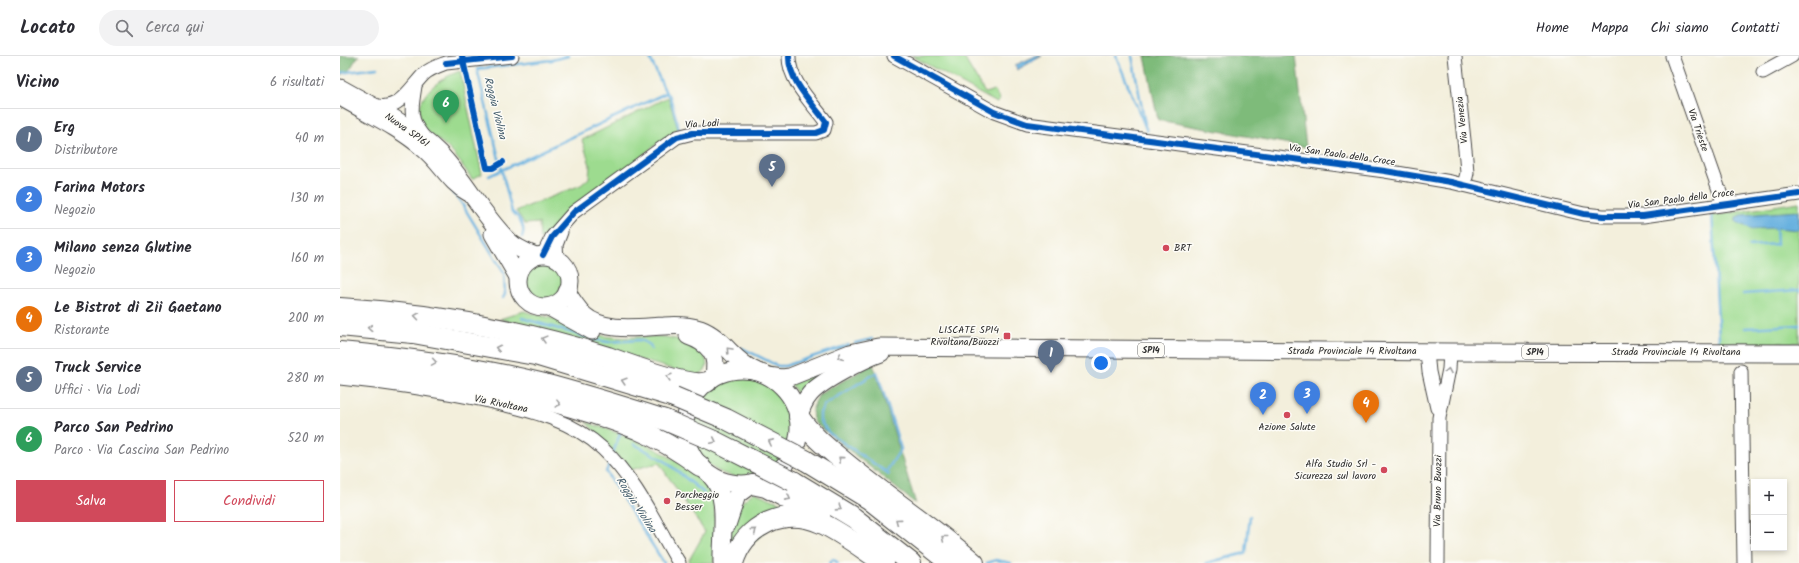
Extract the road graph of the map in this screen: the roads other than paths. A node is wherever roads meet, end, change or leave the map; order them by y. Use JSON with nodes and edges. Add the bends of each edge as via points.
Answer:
{"nodes":[{"id":1,"x":512,"y":56,"type":"edge"},
{"id":2,"x":789,"y":56,"type":"edge"},
{"id":3,"x":894,"y":56,"type":"edge"},
{"id":4,"x":1455,"y":56,"type":"edge"},
{"id":5,"x":1672,"y":56,"type":"edge"},
{"id":6,"x":1792,"y":56,"type":"edge"},
{"id":7,"x":1763,"y":72,"type":"dead end"},
{"id":8,"x":415,"y":86,"type":"junction"},
{"id":9,"x":345,"y":94,"type":"edge"},
{"id":10,"x":429,"y":144,"type":"junction"},
{"id":11,"x":1464,"y":184,"type":"junction"},
{"id":12,"x":1799,"y":194,"type":"edge"},
{"id":13,"x":476,"y":201,"type":"junction"},
{"id":14,"x":1724,"y":204,"type":"junction"},
{"id":15,"x":545,"y":257,"type":"junction"},
{"id":16,"x":518,"y":277,"type":"junction"},
{"id":17,"x":567,"y":292,"type":"junction"},
{"id":18,"x":549,"y":307,"type":"junction"},
{"id":19,"x":340,"y":308,"type":"edge"},
{"id":20,"x":340,"y":326,"type":"edge"},
{"id":21,"x":657,"y":326,"type":"junction"},
{"id":22,"x":630,"y":328,"type":"junction"},
{"id":23,"x":906,"y":347,"type":"junction"},
{"id":24,"x":340,"y":352,"type":"edge"},
{"id":25,"x":1426,"y":352,"type":"junction"},
{"id":26,"x":1450,"y":352,"type":"junction"},
{"id":27,"x":1799,"y":353,"type":"edge"},
{"id":28,"x":340,"y":367,"type":"edge"},
{"id":29,"x":1741,"y":371,"type":"dead end"},
{"id":30,"x":764,"y":374,"type":"junction"},
{"id":31,"x":340,"y":378,"type":"edge"},
{"id":32,"x":710,"y":380,"type":"junction"},
{"id":33,"x":799,"y":417,"type":"junction"},
{"id":34,"x":1439,"y":418,"type":"junction"},
{"id":35,"x":705,"y":470,"type":"junction"},
{"id":36,"x":752,"y":484,"type":"junction"},
{"id":37,"x":722,"y":540,"type":"junction"},
{"id":38,"x":679,"y":563,"type":"edge"},
{"id":39,"x":722,"y":563,"type":"edge"},
{"id":40,"x":733,"y":563,"type":"edge"},
{"id":41,"x":885,"y":563,"type":"edge"},
{"id":42,"x":911,"y":563,"type":"edge"},
{"id":43,"x":950,"y":563,"type":"edge"},
{"id":44,"x":974,"y":563,"type":"edge"},
{"id":45,"x":1438,"y":563,"type":"edge"},
{"id":46,"x":1744,"y":563,"type":"edge"}],
"edges":[{"from":1,"to":8,"type":"street","via":[[446,63],[429,71]]},
{"from":2,"to":15,"type":"street","name":"Via Lodi","via":[[798,83],[826,124],[822,131],[684,134],[670,141],[570,217]]},
{"from":3,"to":11,"type":"street","name":"Via San Paolo della Croce","via":[[987,108],[1027,124],[1377,170]]},
{"from":4,"to":11,"type":"street","name":"Via Venezia","via":[[1466,159]]},
{"from":5,"to":14,"type":"street","name":"Via Trieste"},
{"from":6,"to":7,"type":"street"},
{"from":8,"to":9,"type":"street","via":[[398,102],[388,106],[375,105]]},
{"from":8,"to":10,"type":"street","via":[[412,117]]},
{"from":9,"to":10,"type":"main road","name":"Nuova SP161","via":[[408,128]]},
{"from":9,"to":13,"type":"street","via":[[416,144],[437,163],[457,189]]},
{"from":10,"to":13,"type":"main road","name":"Nuova SP161","via":[[452,168]]},
{"from":11,"to":14,"type":"street","name":"Via San Paolo della Croce","via":[[1574,212],[1603,216],[1643,216]]},
{"from":12,"to":14,"type":"street","name":"Via San Paolo della Croce"},
{"from":13,"to":15,"type":"main road","name":"Nuova SP161","via":[[512,244]]},
{"from":13,"to":16,"type":"main road","name":"Nuova SP161"},
{"from":15,"to":16,"type":"main road","via":[[523,265]]},
{"from":15,"to":17,"type":"main road","name":"Nuova SP161","via":[[565,266],[570,283]]},
{"from":16,"to":18,"type":"main road","name":"Nuova SP161","via":[[519,290],[525,300],[538,307]]},
{"from":17,"to":18,"type":"main road","via":[[560,302]]},
{"from":17,"to":22,"type":"main road","name":"Nuova SP161","via":[[577,308],[589,319],[605,325]]},
{"from":18,"to":22,"type":"main road","name":"Nuova SP161","via":[[596,332]]},
{"from":32,"to":19,"type":"highway","one_way":true,"via":[[700,384],[678,379],[522,334],[417,316]]},
{"from":43,"to":20,"type":"highway","one_way":true,"bridge":true,"via":[[869,498],[805,460],[674,397],[535,355],[413,333]]},
{"from":21,"to":22,"type":"main road","name":"Nuova SP161"},
{"from":30,"to":21,"type":"main road","name":"Nuova SP161","one_way":true,"via":[[747,367],[722,342],[702,330],[680,325]]},
{"from":21,"to":32,"type":"main road","name":"Nuova SP161","via":[[692,338],[710,348],[715,359]]},
{"from":23,"to":25,"type":"main road","name":"Strada Provinciale 14 Rivoltana","number":"SP14"},
{"from":23,"to":30,"type":"main road","name":"Strada Provinciale 14 Rivoltana","number":"SP14","one_way":true,"via":[[862,350],[790,377]]},
{"from":23,"to":33,"type":"main road","name":"Strada Provinciale 14 Rivoltana","number":"SP14","via":[[864,360],[818,387],[806,399]]},
{"from":24,"to":42,"type":"highway","one_way":true,"bridge":true,"via":[[402,357],[478,370],[584,395],[665,420],[714,441],[793,481],[854,518]]},
{"from":25,"to":26,"type":"main road","name":"Strada Provinciale 14 Rivoltana","number":"SP14"},
{"from":25,"to":34,"type":"street","name":"Via Bruno Buozzi"},
{"from":26,"to":27,"type":"main road","name":"Strada Provinciale 14 Rivoltana","number":"SP14"},
{"from":34,"to":26,"type":"street","name":"Via Bruno Buozzi","one_way":true},
{"from":28,"to":35,"type":"highway","one_way":true,"via":[[467,384],[564,406],[637,429]]},
{"from":29,"to":46,"type":"street"},
{"from":30,"to":32,"type":"main road","via":[[735,370]]},
{"from":30,"to":33,"type":"main road","via":[[787,391]]},
{"from":31,"to":38,"type":"street","name":"Via Rivoltana","via":[[434,390],[535,411],[571,426],[611,457],[634,488]]},
{"from":32,"to":35,"type":"main road","via":[[698,390],[685,422],[688,445]]},
{"from":33,"to":36,"type":"main road","via":[[799,437],[789,460],[772,476]]},
{"from":44,"to":33,"type":"highway","one_way":true,"via":[[818,440]]},
{"from":34,"to":45,"type":"street","name":"Via Bruno Buozzi"},
{"from":35,"to":36,"type":"main road","via":[[730,483]]},
{"from":35,"to":37,"type":"main road","via":[[716,482],[721,495]]},
{"from":36,"to":37,"type":"main road","via":[[741,491],[735,500]]},
{"from":36,"to":41,"type":"highway","one_way":true,"via":[[766,487],[826,519]]},
{"from":37,"to":39,"type":"main road"},
{"from":40,"to":41,"type":"highway","one_way":true,"via":[[741,544],[753,531],[768,521],[789,517],[810,519],[824,525]]}]}
